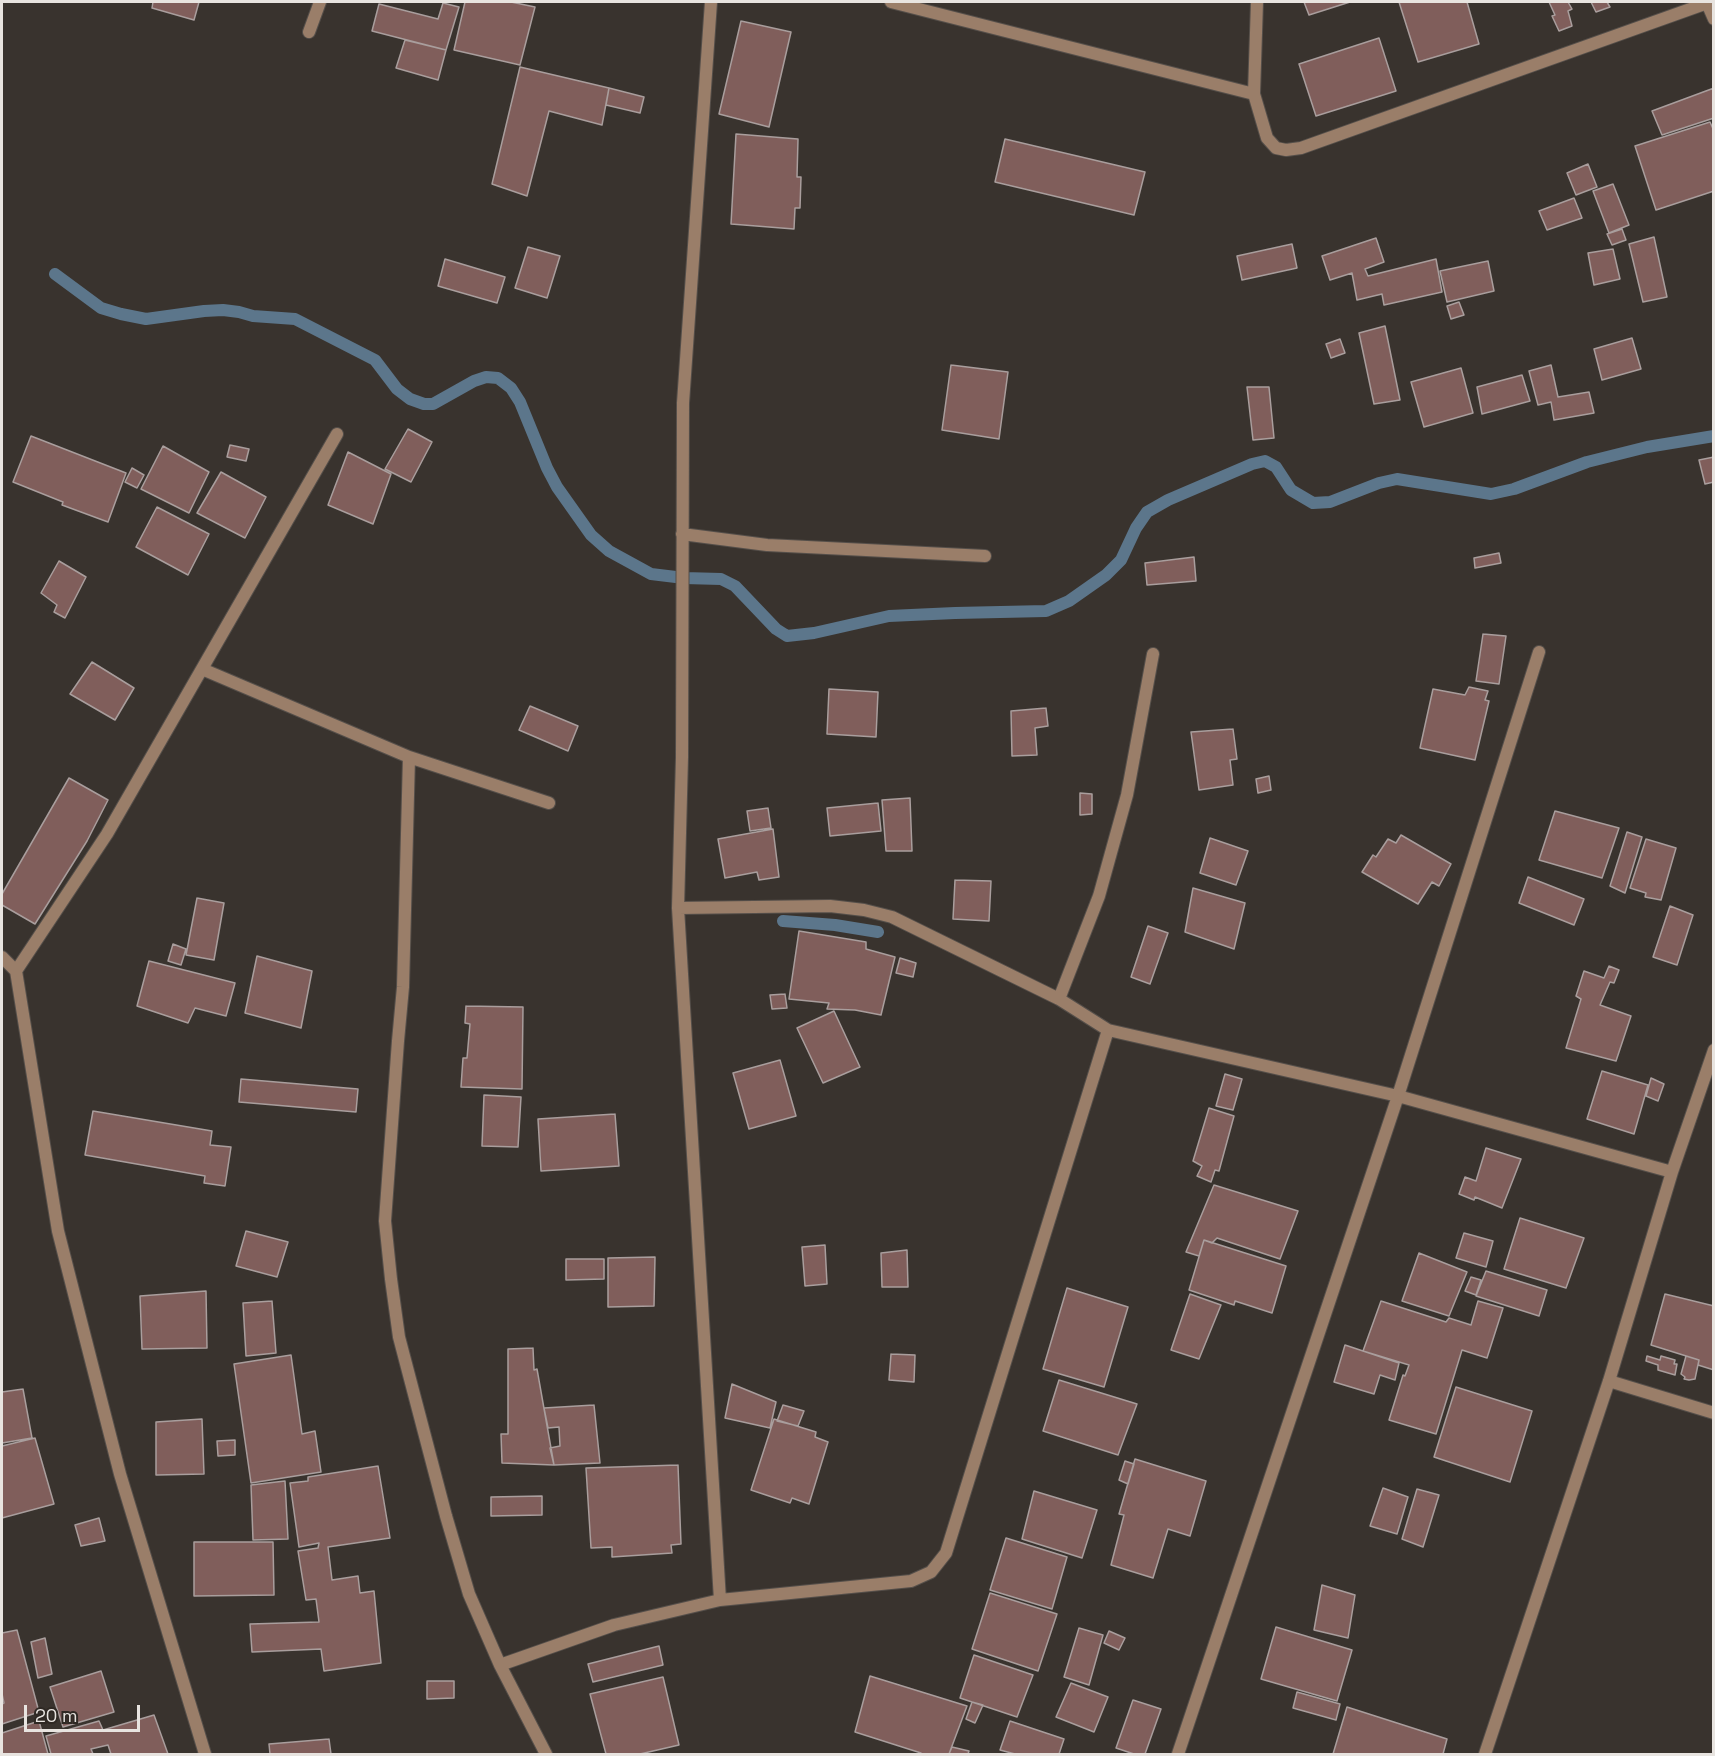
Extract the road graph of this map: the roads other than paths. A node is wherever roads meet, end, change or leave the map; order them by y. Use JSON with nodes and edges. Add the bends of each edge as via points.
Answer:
{"nodes":[{"id":1,"x":320,"y":2,"type":"edge"},
{"id":2,"x":711,"y":2,"type":"edge"},
{"id":3,"x":891,"y":2,"type":"edge"},
{"id":4,"x":1257,"y":2,"type":"edge"},
{"id":5,"x":1708,"y":2,"type":"edge"},
{"id":6,"x":1713,"y":19,"type":"edge"},
{"id":7,"x":309,"y":32,"type":"dead end"},
{"id":8,"x":1254,"y":94,"type":"junction"},
{"id":9,"x":337,"y":434,"type":"dead end"},
{"id":10,"x":682,"y":534,"type":"junction"},
{"id":11,"x":985,"y":556,"type":"dead end"},
{"id":12,"x":1539,"y":652,"type":"dead end"},
{"id":13,"x":1153,"y":654,"type":"dead end"},
{"id":14,"x":202,"y":669,"type":"junction"},
{"id":15,"x":409,"y":757,"type":"junction"},
{"id":16,"x":549,"y":803,"type":"dead end"},
{"id":17,"x":678,"y":908,"type":"junction"},
{"id":18,"x":2,"y":957,"type":"edge"},
{"id":19,"x":16,"y":971,"type":"junction"},
{"id":20,"x":1059,"y":999,"type":"junction"},
{"id":21,"x":1108,"y":1030,"type":"junction"},
{"id":22,"x":1713,"y":1050,"type":"edge"},
{"id":23,"x":1398,"y":1096,"type":"junction"},
{"id":24,"x":1672,"y":1172,"type":"junction"},
{"id":25,"x":1609,"y":1381,"type":"junction"},
{"id":26,"x":1713,"y":1413,"type":"edge"},
{"id":27,"x":720,"y":1600,"type":"junction"},
{"id":28,"x":500,"y":1665,"type":"junction"},
{"id":29,"x":205,"y":1755,"type":"edge"},
{"id":30,"x":546,"y":1755,"type":"edge"},
{"id":31,"x":1178,"y":1755,"type":"edge"},
{"id":32,"x":1485,"y":1755,"type":"edge"}],
"edges":[{"from":1,"to":7,"type":"street"},
{"from":2,"to":10,"type":"street","via":[[683,403]]},
{"from":3,"to":8,"type":"street"},
{"from":4,"to":8,"type":"street"},
{"from":5,"to":6,"type":"street"},
{"from":5,"to":8,"type":"street","via":[[1301,148],[1276,148],[1267,138]]},
{"from":9,"to":14,"type":"street"},
{"from":10,"to":11,"type":"street","via":[[767,545]]},
{"from":10,"to":17,"type":"street"},
{"from":12,"to":23,"type":"street"},
{"from":13,"to":20,"type":"street","via":[[1124,807],[1099,896]]},
{"from":14,"to":15,"type":"street"},
{"from":14,"to":19,"type":"street","via":[[107,834]]},
{"from":15,"to":16,"type":"street"},
{"from":15,"to":28,"type":"street","via":[[403,987],[385,1221],[399,1337],[469,1594]]},
{"from":17,"to":20,"type":"street","via":[[830,906],[864,910],[892,917]]},
{"from":17,"to":27,"type":"street"},
{"from":18,"to":19,"type":"street"},
{"from":19,"to":29,"type":"street","via":[[58,1231],[120,1474]]},
{"from":20,"to":21,"type":"street"},
{"from":21,"to":23,"type":"street"},
{"from":21,"to":27,"type":"street","via":[[946,1553],[931,1572],[911,1581]]},
{"from":22,"to":24,"type":"street"},
{"from":23,"to":24,"type":"street"},
{"from":23,"to":31,"type":"street"},
{"from":24,"to":25,"type":"street"},
{"from":25,"to":26,"type":"street"},
{"from":25,"to":32,"type":"street"},
{"from":27,"to":28,"type":"street","via":[[614,1625]]},
{"from":28,"to":30,"type":"street"}]}
